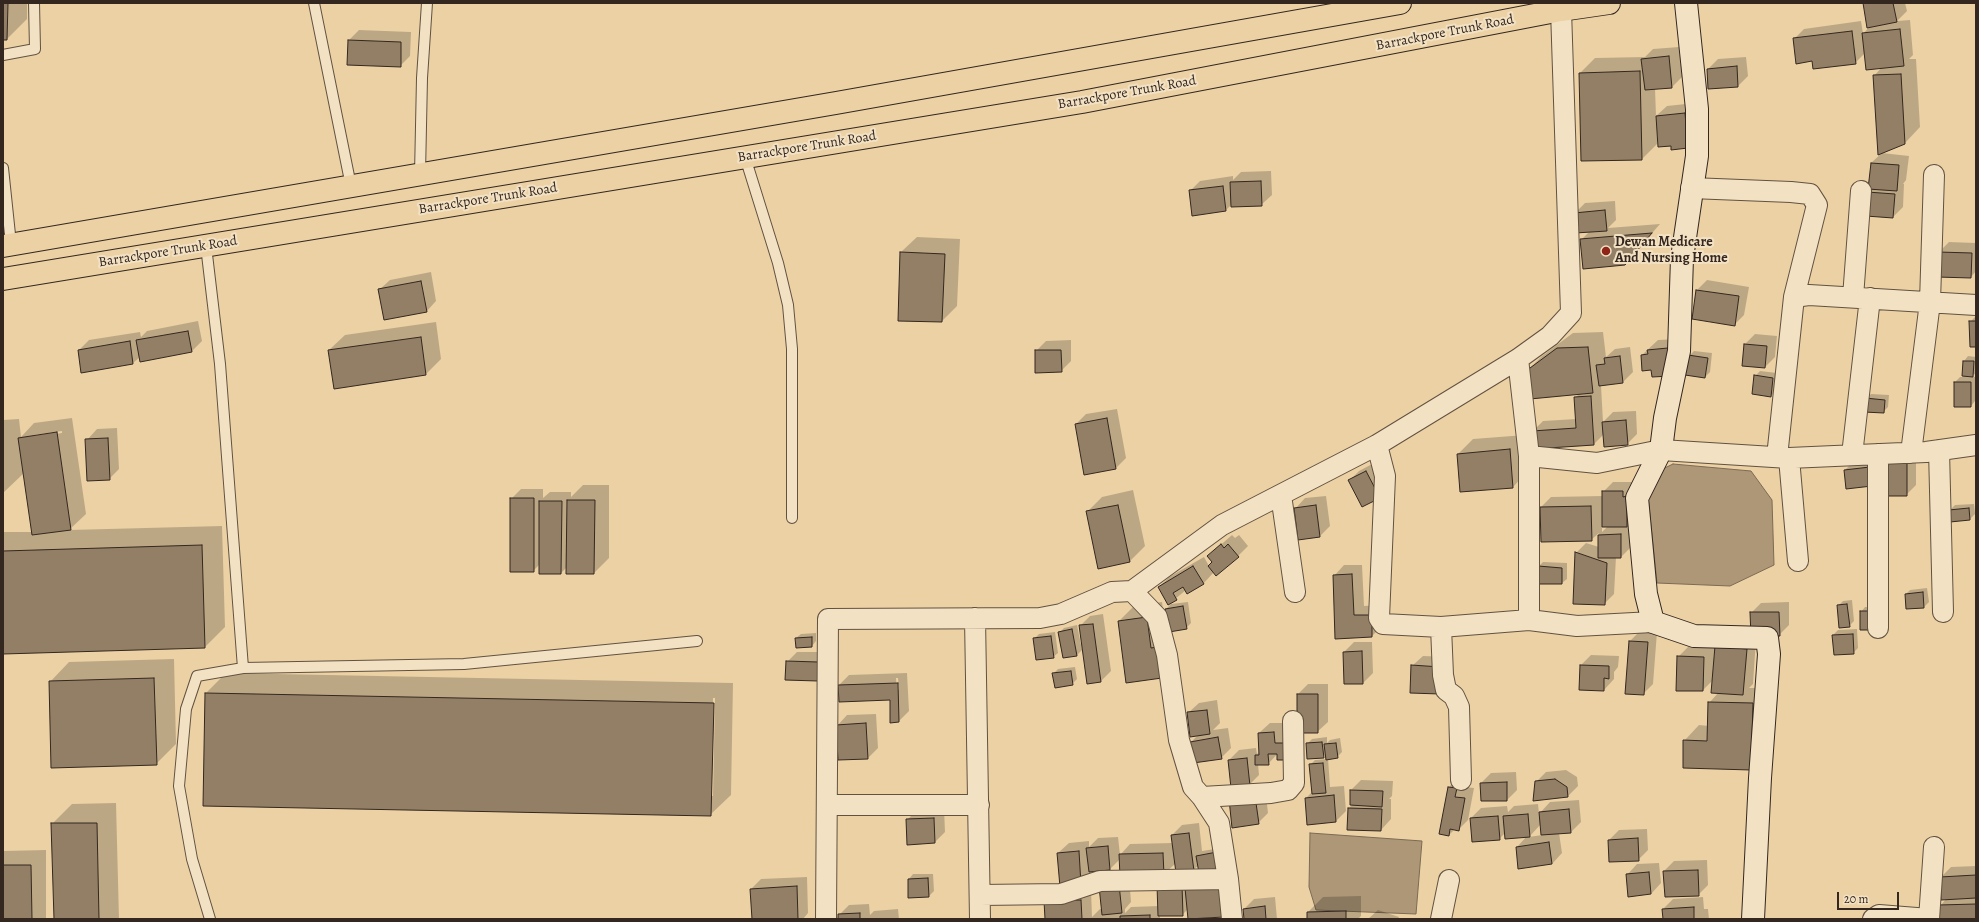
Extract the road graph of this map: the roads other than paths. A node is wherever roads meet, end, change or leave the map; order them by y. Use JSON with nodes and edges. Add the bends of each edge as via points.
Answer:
{"nodes":[{"id":1,"x":34,"y":3,"type":"edge"},
{"id":2,"x":314,"y":3,"type":"edge"},
{"id":3,"x":427,"y":3,"type":"edge"},
{"id":4,"x":1400,"y":3,"type":"edge"},
{"id":5,"x":1609,"y":3,"type":"edge"},
{"id":6,"x":1686,"y":3,"type":"edge"},
{"id":7,"x":1561,"y":10,"type":"junction"},
{"id":8,"x":3,"y":56,"type":"edge"},
{"id":9,"x":745,"y":157,"type":"junction"},
{"id":10,"x":3,"y":168,"type":"edge"},
{"id":11,"x":420,"y":174,"type":"junction"},
{"id":12,"x":1934,"y":175,"type":"dead end"},
{"id":13,"x":351,"y":186,"type":"junction"},
{"id":14,"x":1691,"y":188,"type":"junction"},
{"id":15,"x":1860,"y":191,"type":"dead end"},
{"id":16,"x":7,"y":245,"type":"edge"},
{"id":17,"x":206,"y":246,"type":"junction"},
{"id":18,"x":3,"y":279,"type":"edge"},
{"id":19,"x":1794,"y":297,"type":"junction"},
{"id":20,"x":1862,"y":298,"type":"junction"},
{"id":21,"x":1930,"y":302,"type":"junction"},
{"id":22,"x":1976,"y":305,"type":"edge"},
{"id":23,"x":1518,"y":359,"type":"junction"},
{"id":24,"x":1378,"y":445,"type":"junction"},
{"id":25,"x":1976,"y":445,"type":"edge"},
{"id":26,"x":1661,"y":450,"type":"junction"},
{"id":27,"x":1939,"y":450,"type":"junction"},
{"id":28,"x":1911,"y":452,"type":"junction"},
{"id":29,"x":1878,"y":454,"type":"junction"},
{"id":30,"x":1852,"y":455,"type":"junction"},
{"id":31,"x":1529,"y":456,"type":"junction"},
{"id":32,"x":1783,"y":458,"type":"junction"},
{"id":33,"x":1281,"y":495,"type":"junction"},
{"id":34,"x":792,"y":518,"type":"dead end"},
{"id":35,"x":1798,"y":561,"type":"dead end"},
{"id":36,"x":1132,"y":591,"type":"junction"},
{"id":37,"x":1296,"y":592,"type":"dead end"},
{"id":38,"x":1943,"y":612,"type":"dead end"},
{"id":39,"x":975,"y":618,"type":"junction"},
{"id":40,"x":1529,"y":620,"type":"junction"},
{"id":41,"x":1653,"y":622,"type":"junction"},
{"id":42,"x":1442,"y":627,"type":"junction"},
{"id":43,"x":1878,"y":628,"type":"dead end"},
{"id":44,"x":698,"y":641,"type":"dead end"},
{"id":45,"x":242,"y":668,"type":"junction"},
{"id":46,"x":1293,"y":721,"type":"dead end"},
{"id":47,"x":1461,"y":780,"type":"dead end"},
{"id":48,"x":1202,"y":797,"type":"junction"},
{"id":49,"x":827,"y":805,"type":"junction"},
{"id":50,"x":979,"y":805,"type":"junction"},
{"id":51,"x":1934,"y":847,"type":"dead end"},
{"id":52,"x":1228,"y":879,"type":"junction"},
{"id":53,"x":1449,"y":880,"type":"dead end"},
{"id":54,"x":980,"y":896,"type":"junction"},
{"id":55,"x":210,"y":919,"type":"edge"},
{"id":56,"x":826,"y":919,"type":"edge"},
{"id":57,"x":980,"y":919,"type":"edge"},
{"id":58,"x":1232,"y":919,"type":"edge"},
{"id":59,"x":1441,"y":919,"type":"edge"},
{"id":60,"x":1753,"y":919,"type":"edge"},
{"id":61,"x":1873,"y":919,"type":"edge"},
{"id":62,"x":1929,"y":919,"type":"edge"}],
"edges":[{"from":1,"to":8,"type":"lane","via":[[35,49]]},
{"from":2,"to":13,"type":"lane"},
{"from":3,"to":11,"type":"lane"},
{"from":4,"to":11,"type":"main road"},
{"from":5,"to":7,"type":"main road","name":"Barrackpore Trunk Road"},
{"from":6,"to":14,"type":"street","via":[[1697,109],[1697,156]]},
{"from":7,"to":9,"type":"main road","name":"Barrackpore Trunk Road","via":[[1082,102]]},
{"from":7,"to":23,"type":"street","via":[[1571,313],[1550,336]]},
{"from":9,"to":17,"type":"main road","name":"Barrackpore Trunk Road"},
{"from":9,"to":34,"type":"lane","via":[[778,263],[788,305],[792,349]]},
{"from":10,"to":16,"type":"lane"},
{"from":11,"to":13,"type":"main road"},
{"from":12,"to":21,"type":"street"},
{"from":13,"to":16,"type":"main road"},
{"from":14,"to":19,"type":"street","via":[[1810,194],[1817,205]]},
{"from":14,"to":26,"type":"street","via":[[1682,258],[1679,351]]},
{"from":15,"to":20,"type":"street"},
{"from":17,"to":18,"type":"main road","name":"Barrackpore Trunk Road"},
{"from":17,"to":45,"type":"lane","via":[[220,364]]},
{"from":19,"to":20,"type":"street","via":[[1809,295]]},
{"from":19,"to":32,"type":"street"},
{"from":20,"to":21,"type":"street"},
{"from":20,"to":30,"type":"street"},
{"from":21,"to":22,"type":"street"},
{"from":21,"to":28,"type":"street"},
{"from":23,"to":24,"type":"street"},
{"from":23,"to":31,"type":"street"},
{"from":24,"to":33,"type":"street"},
{"from":24,"to":42,"type":"street","via":[[1385,476],[1379,618],[1383,624]]},
{"from":25,"to":27,"type":"street"},
{"from":26,"to":31,"type":"street","via":[[1597,463]]},
{"from":26,"to":32,"type":"street"},
{"from":26,"to":41,"type":"street","via":[[1637,498],[1646,594]]},
{"from":27,"to":28,"type":"street"},
{"from":27,"to":38,"type":"street"},
{"from":28,"to":29,"type":"street"},
{"from":29,"to":30,"type":"street"},
{"from":29,"to":43,"type":"street"},
{"from":30,"to":32,"type":"street"},
{"from":31,"to":40,"type":"street"},
{"from":32,"to":35,"type":"street"},
{"from":33,"to":36,"type":"street","via":[[1222,525]]},
{"from":33,"to":37,"type":"street"},
{"from":36,"to":39,"type":"street","via":[[1112,592],[1061,614],[1040,618]]},
{"from":36,"to":48,"type":"street","via":[[1157,617],[1167,655],[1179,740],[1193,787]]},
{"from":39,"to":49,"type":"street","via":[[828,619]]},
{"from":39,"to":50,"type":"street"},
{"from":40,"to":41,"type":"street","via":[[1577,626]]},
{"from":40,"to":42,"type":"street"},
{"from":41,"to":60,"type":"street","via":[[1694,636],[1767,638],[1769,654]]},
{"from":42,"to":47,"type":"street","via":[[1443,675],[1446,690],[1454,696],[1459,707]]},
{"from":44,"to":45,"type":"lane","via":[[464,664]]},
{"from":45,"to":55,"type":"lane","via":[[197,676],[186,709],[179,786],[192,859]]},
{"from":46,"to":48,"type":"street","via":[[1294,783],[1288,790]]},
{"from":48,"to":52,"type":"street","via":[[1219,823]]},
{"from":49,"to":50,"type":"street"},
{"from":49,"to":56,"type":"street"},
{"from":50,"to":54,"type":"street"},
{"from":51,"to":62,"type":"street"},
{"from":52,"to":54,"type":"street","via":[[1100,881],[1061,894]]},
{"from":52,"to":58,"type":"street"},
{"from":53,"to":59,"type":"street"},
{"from":54,"to":57,"type":"street"},
{"from":61,"to":62,"type":"street","via":[[1879,915]]}]}
